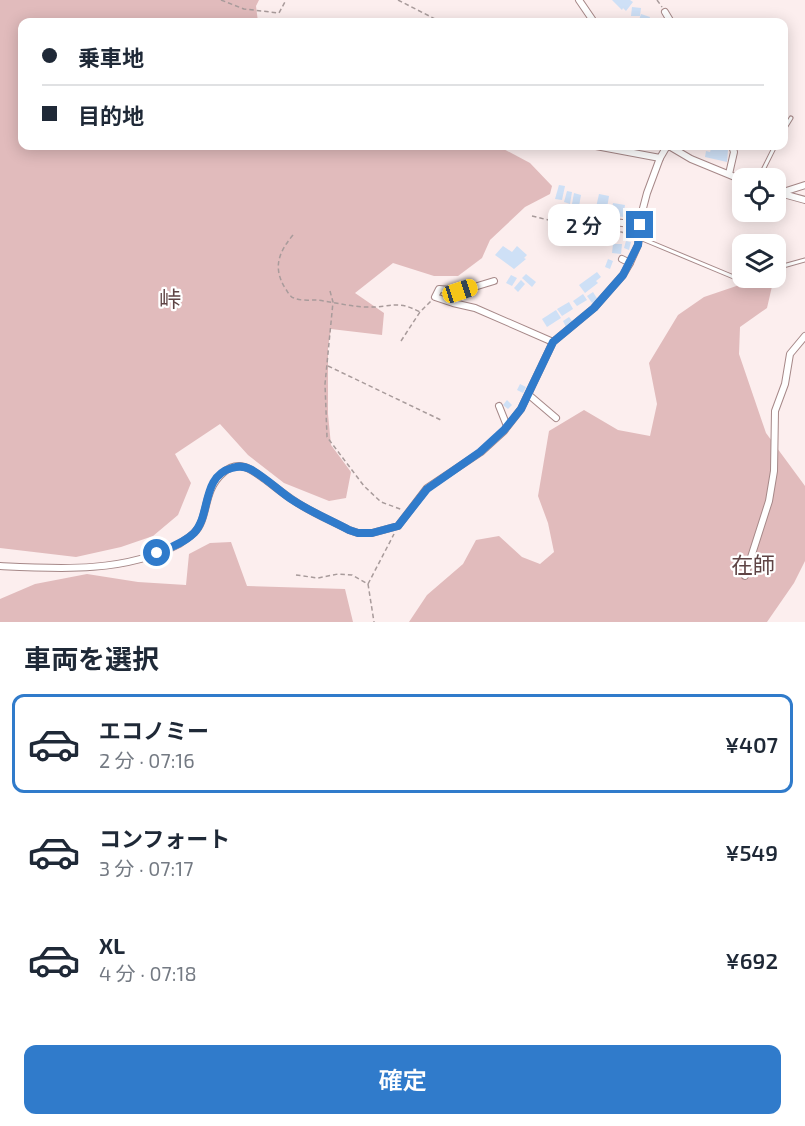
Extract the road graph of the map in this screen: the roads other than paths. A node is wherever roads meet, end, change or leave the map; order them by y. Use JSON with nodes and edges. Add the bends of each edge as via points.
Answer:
{"nodes":[{"id":1,"x":579,"y":0,"type":"edge"},
{"id":2,"x":665,"y":12,"type":"road end"},
{"id":3,"x":591,"y":18,"type":"edge"},
{"id":4,"x":669,"y":18,"type":"edge"},
{"id":5,"x":791,"y":118,"type":"dead end"},
{"id":6,"x":788,"y":123,"type":"edge"},
{"id":7,"x":617,"y":150,"type":"edge"},
{"id":8,"x":665,"y":150,"type":"edge"},
{"id":9,"x":675,"y":150,"type":"edge"},
{"id":10,"x":733,"y":150,"type":"edge"},
{"id":11,"x":772,"y":150,"type":"edge"},
{"id":12,"x":660,"y":158,"type":"junction"},
{"id":13,"x":764,"y":168,"type":"edge"},
{"id":14,"x":729,"y":174,"type":"junction"},
{"id":15,"x":732,"y":175,"type":"edge"},
{"id":16,"x":805,"y":185,"type":"edge"},
{"id":17,"x":786,"y":190,"type":"edge"},
{"id":18,"x":786,"y":194,"type":"edge"},
{"id":19,"x":805,"y":200,"type":"edge"},
{"id":20,"x":587,"y":219,"type":"dead end"},
{"id":21,"x":640,"y":225,"type":"junction"},
{"id":22,"x":640,"y":237,"type":"junction"},
{"id":23,"x":622,"y":259,"type":"dead end"},
{"id":24,"x":805,"y":260,"type":"edge"},
{"id":25,"x":630,"y":264,"type":"junction"},
{"id":26,"x":786,"y":265,"type":"edge"},
{"id":27,"x":732,"y":276,"type":"edge"},
{"id":28,"x":494,"y":281,"type":"dead end"},
{"id":29,"x":577,"y":314,"type":"dead end"},
{"id":30,"x":585,"y":316,"type":"junction"},
{"id":31,"x":805,"y":336,"type":"edge"},
{"id":32,"x":553,"y":342,"type":"junction"},
{"id":33,"x":529,"y":395,"type":"junction"},
{"id":34,"x":499,"y":406,"type":"dead end"},
{"id":35,"x":556,"y":418,"type":"dead end"},
{"id":36,"x":507,"y":426,"type":"junction"},
{"id":37,"x":0,"y":566,"type":"edge"},
{"id":38,"x":745,"y":576,"type":"dead end"}],
"edges":[{"from":1,"to":3,"type":"street"},
{"from":2,"to":4,"type":"street"},
{"from":5,"to":6,"type":"lane"},
{"from":7,"to":12,"type":"street"},
{"from":8,"to":12,"type":"street"},
{"from":9,"to":14,"type":"street"},
{"from":10,"to":14,"type":"street"},
{"from":11,"to":13,"type":"lane"},
{"from":12,"to":21,"type":"street"},
{"from":14,"to":15,"type":"street"},
{"from":16,"to":17,"type":"street"},
{"from":18,"to":19,"type":"street"},
{"from":20,"to":21,"type":"street"},
{"from":21,"to":22,"type":"street"},
{"from":22,"to":25,"type":"street"},
{"from":22,"to":27,"type":"lane"},
{"from":23,"to":25,"type":"street"},
{"from":24,"to":26,"type":"lane"},
{"from":25,"to":30,"type":"street"},
{"from":28,"to":32,"type":"street","via":[[460,291],[439,289],[435,297],[476,308]]},
{"from":29,"to":30,"type":"lane"},
{"from":30,"to":32,"type":"street"},
{"from":31,"to":38,"type":"street","via":[[790,354],[775,411],[770,501]]},
{"from":32,"to":33,"type":"street"},
{"from":33,"to":35,"type":"street"},
{"from":33,"to":36,"type":"street"},
{"from":34,"to":36,"type":"street"},
{"from":36,"to":37,"type":"street","via":[[480,452],[427,489],[398,526],[372,533],[349,530],[292,499],[249,468],[238,466],[227,469],[216,479],[195,533],[179,544],[139,559],[85,567]]}]}
